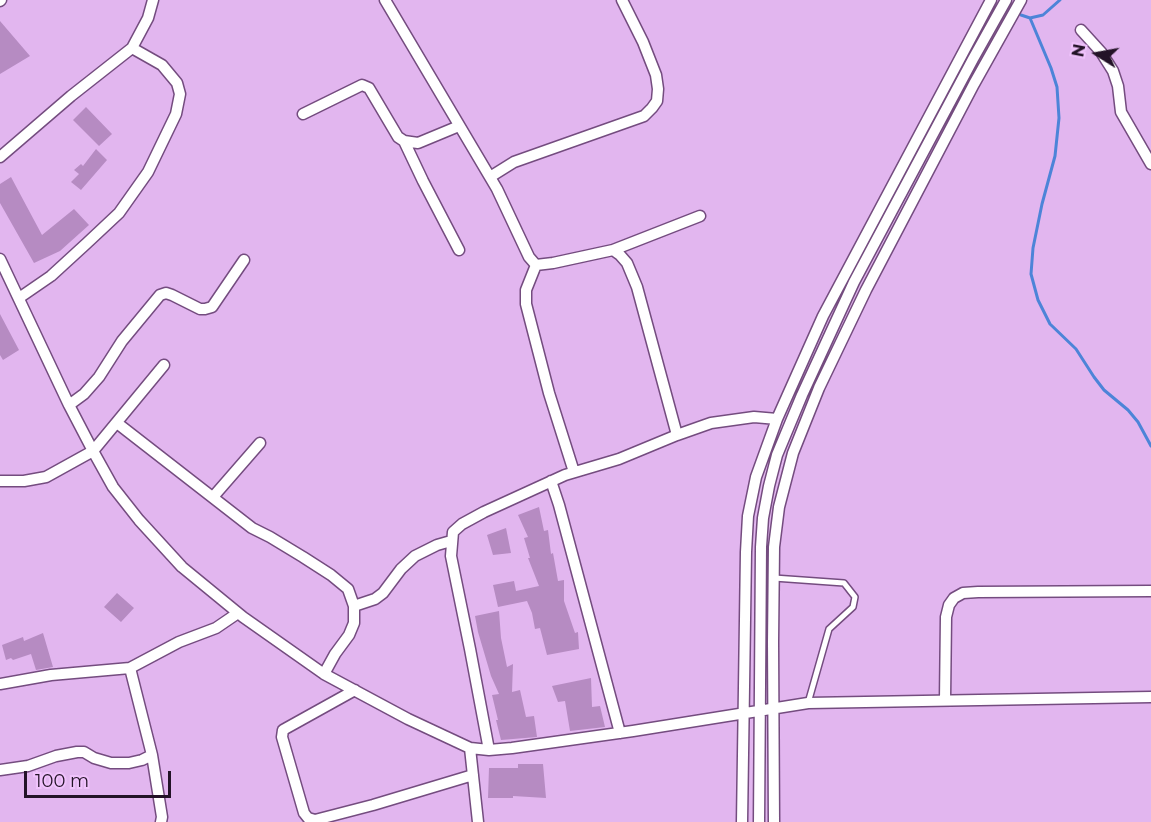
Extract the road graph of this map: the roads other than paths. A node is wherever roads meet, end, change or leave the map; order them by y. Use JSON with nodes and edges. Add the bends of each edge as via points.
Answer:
{"nodes":[{"id":1,"x":153,"y":0,"type":"edge"},
{"id":2,"x":386,"y":0,"type":"edge"},
{"id":3,"x":622,"y":0,"type":"edge"},
{"id":4,"x":991,"y":0,"type":"edge"},
{"id":5,"x":1006,"y":0,"type":"edge"},
{"id":6,"x":1021,"y":0,"type":"edge"},
{"id":7,"x":1081,"y":30,"type":"dead end"},
{"id":8,"x":132,"y":48,"type":"junction"},
{"id":9,"x":303,"y":114,"type":"dead end"},
{"id":10,"x":459,"y":126,"type":"junction"},
{"id":11,"x":404,"y":141,"type":"junction"},
{"id":12,"x":0,"y":157,"type":"edge"},
{"id":13,"x":1151,"y":164,"type":"edge"},
{"id":14,"x":490,"y":177,"type":"junction"},
{"id":15,"x":700,"y":216,"type":"dead end"},
{"id":16,"x":459,"y":250,"type":"dead end"},
{"id":17,"x":613,"y":250,"type":"junction"},
{"id":18,"x":0,"y":259,"type":"edge"},
{"id":19,"x":244,"y":260,"type":"dead end"},
{"id":20,"x":536,"y":265,"type":"junction"},
{"id":21,"x":19,"y":298,"type":"junction"},
{"id":22,"x":164,"y":365,"type":"dead end"},
{"id":23,"x":69,"y":405,"type":"junction"},
{"id":24,"x":777,"y":419,"type":"junction"},
{"id":25,"x":117,"y":423,"type":"junction"},
{"id":26,"x":677,"y":435,"type":"junction"},
{"id":27,"x":260,"y":443,"type":"dead end"},
{"id":28,"x":93,"y":451,"type":"junction"},
{"id":29,"x":574,"y":472,"type":"junction"},
{"id":30,"x":0,"y":481,"type":"edge"},
{"id":31,"x":551,"y":481,"type":"junction"},
{"id":32,"x":213,"y":498,"type":"junction"},
{"id":33,"x":451,"y":541,"type":"junction"},
{"id":34,"x":774,"y":578,"type":"junction"},
{"id":35,"x":1151,"y":591,"type":"edge"},
{"id":36,"x":354,"y":606,"type":"junction"},
{"id":37,"x":238,"y":614,"type":"junction"},
{"id":38,"x":130,"y":668,"type":"junction"},
{"id":39,"x":324,"y":674,"type":"junction"},
{"id":40,"x":0,"y":684,"type":"edge"},
{"id":41,"x":355,"y":690,"type":"junction"},
{"id":42,"x":1151,"y":697,"type":"edge"},
{"id":43,"x":945,"y":700,"type":"junction"},
{"id":44,"x":808,"y":703,"type":"junction"},
{"id":45,"x":774,"y":708,"type":"junction"},
{"id":46,"x":760,"y":710,"type":"junction"},
{"id":47,"x":744,"y":713,"type":"junction"},
{"id":48,"x":620,"y":733,"type":"junction"},
{"id":49,"x":470,"y":748,"type":"junction"},
{"id":50,"x":489,"y":750,"type":"junction"},
{"id":51,"x":152,"y":755,"type":"junction"},
{"id":52,"x":0,"y":770,"type":"edge"},
{"id":53,"x":473,"y":775,"type":"junction"},
{"id":54,"x":161,"y":822,"type":"edge"},
{"id":55,"x":478,"y":822,"type":"edge"},
{"id":56,"x":742,"y":822,"type":"edge"},
{"id":57,"x":759,"y":822,"type":"edge"},
{"id":58,"x":774,"y":822,"type":"edge"}],
"edges":[{"from":1,"to":8,"type":"street"},
{"from":2,"to":10,"type":"street"},
{"from":3,"to":14,"type":"street","via":[[656,75],[657,100],[652,108],[644,116],[514,162]]},
{"from":4,"to":24,"type":"street","via":[[823,316]]},
{"from":5,"to":46,"type":"street","via":[[854,282],[777,455],[761,547]]},
{"from":6,"to":34,"type":"street","via":[[866,290],[819,388],[793,453],[778,507]]},
{"from":7,"to":13,"type":"street","via":[[1113,71],[1121,112]]},
{"from":8,"to":12,"type":"street"},
{"from":8,"to":21,"type":"street","via":[[162,65],[177,82],[180,94],[176,114],[148,172],[119,213],[51,276]]},
{"from":9,"to":11,"type":"street","via":[[362,84],[373,93]]},
{"from":10,"to":11,"type":"street","via":[[418,143]]},
{"from":10,"to":14,"type":"street"},
{"from":11,"to":16,"type":"street"},
{"from":14,"to":20,"type":"street"},
{"from":15,"to":17,"type":"street"},
{"from":17,"to":20,"type":"street"},
{"from":17,"to":26,"type":"street","via":[[627,263],[637,287]]},
{"from":18,"to":21,"type":"street"},
{"from":19,"to":23,"type":"street","via":[[212,307],[200,309],[172,295],[160,295],[122,341],[99,377]]},
{"from":20,"to":29,"type":"street","via":[[526,290],[526,304]]},
{"from":21,"to":23,"type":"street"},
{"from":22,"to":25,"type":"street"},
{"from":23,"to":28,"type":"street"},
{"from":24,"to":26,"type":"street","via":[[754,417],[711,423]]},
{"from":24,"to":47,"type":"street","via":[[756,477],[748,516]]},
{"from":25,"to":28,"type":"street"},
{"from":25,"to":32,"type":"street"},
{"from":26,"to":29,"type":"street"},
{"from":27,"to":32,"type":"street"},
{"from":28,"to":30,"type":"street","via":[[46,477]]},
{"from":28,"to":37,"type":"street","via":[[112,487],[139,520],[182,567]]},
{"from":29,"to":31,"type":"street"},
{"from":31,"to":33,"type":"street","via":[[462,524],[453,532]]},
{"from":31,"to":48,"type":"street"},
{"from":32,"to":36,"type":"street","via":[[252,528],[331,575],[348,589]]},
{"from":33,"to":36,"type":"street","via":[[415,556],[375,599]]},
{"from":33,"to":50,"type":"street","via":[[450,556]]},
{"from":34,"to":44,"type":"lane","via":[[844,583],[855,597],[853,607],[829,629]]},
{"from":34,"to":45,"type":"street"},
{"from":35,"to":43,"type":"street","via":[[963,593],[949,605],[946,617]]},
{"from":36,"to":39,"type":"street","via":[[349,635]]},
{"from":37,"to":38,"type":"street"},
{"from":37,"to":39,"type":"street"},
{"from":38,"to":40,"type":"street"},
{"from":38,"to":51,"type":"street"},
{"from":39,"to":41,"type":"street"},
{"from":41,"to":49,"type":"street"},
{"from":41,"to":53,"type":"street","via":[[283,730],[308,818],[315,820],[373,806]]},
{"from":42,"to":43,"type":"street"},
{"from":43,"to":44,"type":"street"},
{"from":44,"to":45,"type":"street"},
{"from":45,"to":46,"type":"street"},
{"from":45,"to":58,"type":"street"},
{"from":46,"to":47,"type":"street"},
{"from":46,"to":57,"type":"street"},
{"from":47,"to":48,"type":"street"},
{"from":47,"to":56,"type":"street"},
{"from":48,"to":50,"type":"street"},
{"from":49,"to":50,"type":"street"},
{"from":49,"to":53,"type":"street"},
{"from":51,"to":52,"type":"street","via":[[136,762],[111,763],[77,752]]},
{"from":51,"to":54,"type":"street"},
{"from":53,"to":55,"type":"street"}]}
